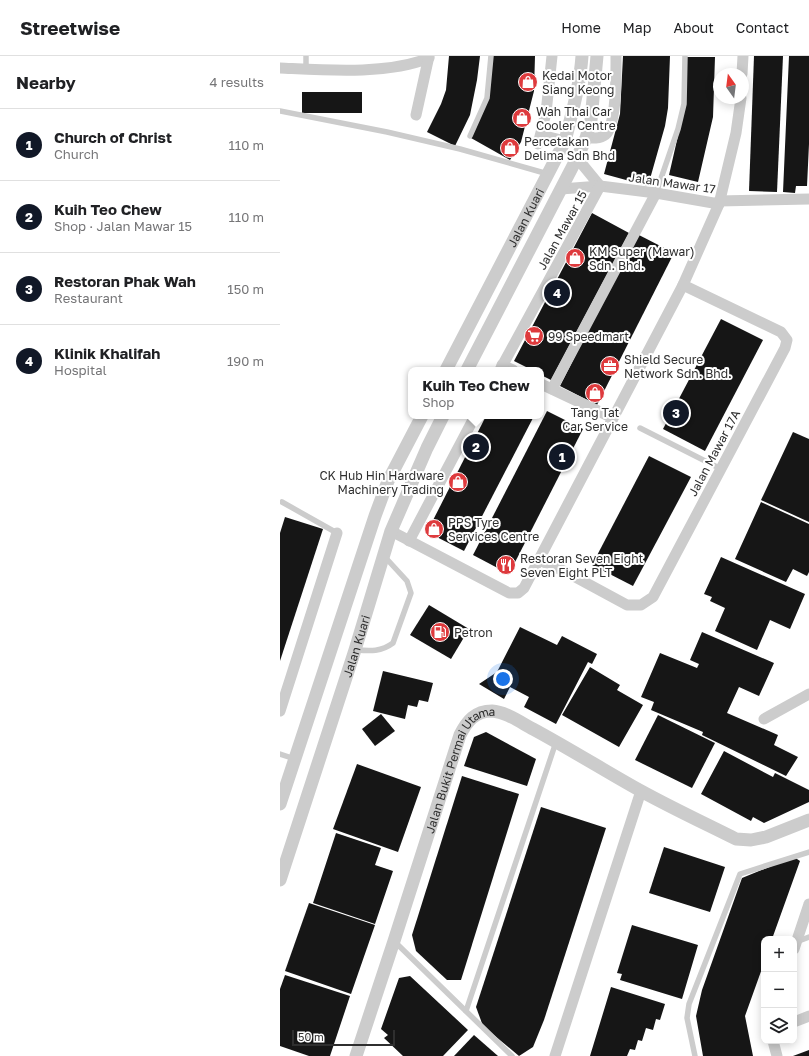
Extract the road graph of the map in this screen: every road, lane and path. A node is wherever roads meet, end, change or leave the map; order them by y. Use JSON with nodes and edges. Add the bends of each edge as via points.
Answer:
{"nodes":[{"id":1,"x":306,"y":56,"type":"edge"},
{"id":2,"x":491,"y":56,"type":"edge"},
{"id":3,"x":552,"y":56,"type":"edge"},
{"id":4,"x":582,"y":56,"type":"edge"},
{"id":5,"x":597,"y":56,"type":"edge"},
{"id":6,"x":616,"y":56,"type":"edge"},
{"id":7,"x":685,"y":56,"type":"edge"},
{"id":8,"x":743,"y":56,"type":"edge"},
{"id":9,"x":429,"y":57,"type":"edge"},
{"id":10,"x":280,"y":68,"type":"edge"},
{"id":11,"x":742,"y":68,"type":"edge"},
{"id":12,"x":306,"y":69,"type":"junction"},
{"id":13,"x":740,"y":104,"type":"edge"},
{"id":14,"x":280,"y":111,"type":"edge"},
{"id":15,"x":416,"y":115,"type":"dead end"},
{"id":16,"x":470,"y":136,"type":"dead end"},
{"id":17,"x":586,"y":138,"type":"junction"},
{"id":18,"x":565,"y":141,"type":"junction"},
{"id":19,"x":577,"y":158,"type":"junction"},
{"id":20,"x":549,"y":174,"type":"junction"},
{"id":21,"x":600,"y":186,"type":"junction"},
{"id":22,"x":561,"y":189,"type":"junction"},
{"id":23,"x":656,"y":193,"type":"junction"},
{"id":24,"x":809,"y":199,"type":"edge"},
{"id":25,"x":719,"y":202,"type":"junction"},
{"id":26,"x":683,"y":285,"type":"junction"},
{"id":27,"x":448,"y":367,"type":"edge"},
{"id":28,"x":469,"y":367,"type":"edge"},
{"id":29,"x":501,"y":367,"type":"edge"},
{"id":30,"x":544,"y":386,"type":"edge"},
{"id":31,"x":552,"y":390,"type":"junction"},
{"id":32,"x":612,"y":418,"type":"junction"},
{"id":33,"x":420,"y":419,"type":"edge"},
{"id":34,"x":442,"y":419,"type":"edge"},
{"id":35,"x":473,"y":419,"type":"edge"},
{"id":36,"x":640,"y":428,"type":"dead end"},
{"id":37,"x":721,"y":469,"type":"junction"},
{"id":38,"x":282,"y":502,"type":"dead end"},
{"id":39,"x":391,"y":531,"type":"junction"},
{"id":40,"x":338,"y":533,"type":"joint"},
{"id":41,"x":409,"y":541,"type":"junction"},
{"id":42,"x":384,"y":555,"type":"junction"},
{"id":43,"x":539,"y":560,"type":"junction"},
{"id":44,"x":355,"y":650,"type":"junction"},
{"id":45,"x":809,"y":694,"type":"edge"},
{"id":46,"x":280,"y":711,"type":"edge"},
{"id":47,"x":764,"y":719,"type":"dead end"},
{"id":48,"x":557,"y":742,"type":"junction"},
{"id":49,"x":280,"y":754,"type":"edge"},
{"id":50,"x":295,"y":759,"type":"junction"},
{"id":51,"x":641,"y":791,"type":"junction"},
{"id":52,"x":280,"y":804,"type":"edge"},
{"id":53,"x":809,"y":820,"type":"edge"},
{"id":54,"x":809,"y":852,"type":"edge"},
{"id":55,"x":280,"y":880,"type":"edge"},
{"id":56,"x":809,"y":904,"type":"edge"},
{"id":57,"x":809,"y":937,"type":"edge"},
{"id":58,"x":797,"y":940,"type":"edge"},
{"id":59,"x":394,"y":941,"type":"junction"},
{"id":60,"x":797,"y":945,"type":"edge"},
{"id":61,"x":466,"y":1011,"type":"junction"},
{"id":62,"x":809,"y":1016,"type":"edge"},
{"id":63,"x":797,"y":1021,"type":"edge"},
{"id":64,"x":775,"y":1044,"type":"edge"},
{"id":65,"x":358,"y":1055,"type":"edge"},
{"id":66,"x":512,"y":1056,"type":"edge"},
{"id":67,"x":555,"y":1056,"type":"edge"},
{"id":68,"x":696,"y":1056,"type":"edge"},
{"id":69,"x":777,"y":1056,"type":"edge"}],
"edges":[{"from":1,"to":12,"type":"lane"},
{"from":2,"to":16,"type":"lane","via":[[487,98]]},
{"from":3,"to":18,"type":"street","via":[[546,113],[539,139]]},
{"from":4,"to":18,"type":"street","name":"Jalan Kuari"},
{"from":5,"to":17,"type":"street","name":"Jalan Kuari","via":[[591,120]]},
{"from":6,"to":17,"type":"street","via":[[616,95],[610,125],[600,138]]},
{"from":7,"to":23,"type":"lane","via":[[684,104]]},
{"from":8,"to":11,"type":"street"},
{"from":9,"to":12,"type":"street","via":[[400,66]]},
{"from":9,"to":15,"type":"street"},
{"from":10,"to":12,"type":"street"},
{"from":13,"to":25,"type":"street","name":"Jalan Mawar 17","via":[[736,133]]},
{"from":14,"to":20,"type":"lane","via":[[460,148]]},
{"from":17,"to":19,"type":"street","name":"Jalan Kuari"},
{"from":18,"to":20,"type":"street","name":"Jalan Kuari"},
{"from":19,"to":21,"type":"street"},
{"from":19,"to":22,"type":"street","name":"Jalan Kuari"},
{"from":20,"to":27,"type":"street","name":"Jalan Kuari"},
{"from":21,"to":22,"type":"street","name":"Jalan Mawar 17"},
{"from":21,"to":23,"type":"street","name":"Jalan Mawar 17"},
{"from":21,"to":29,"type":"street","name":"Jalan Mawar 15"},
{"from":22,"to":28,"type":"street","name":"Jalan Kuari"},
{"from":23,"to":25,"type":"street","name":"Jalan Mawar 17"},
{"from":23,"to":31,"type":"street"},
{"from":24,"to":25,"type":"street"},
{"from":25,"to":26,"type":"street"},
{"from":26,"to":32,"type":"street"},
{"from":26,"to":37,"type":"street","name":"Jalan Mawar 17A","via":[[781,332],[787,340]]},
{"from":30,"to":31,"type":"street"},
{"from":31,"to":32,"type":"street"},
{"from":32,"to":43,"type":"street"},
{"from":33,"to":50,"type":"street","name":"Jalan Kuari","via":[[388,481],[375,516]]},
{"from":34,"to":39,"type":"street","name":"Jalan Kuari"},
{"from":35,"to":41,"type":"street"},
{"from":36,"to":37,"type":"lane"},
{"from":37,"to":43,"type":"street","name":"Jalan Mawar 17A","via":[[653,597],[641,605],[627,605]]},
{"from":38,"to":40,"type":"lane"},
{"from":39,"to":41,"type":"street"},
{"from":39,"to":42,"type":"street","name":"Jalan Kuari"},
{"from":40,"to":46,"type":"street"},
{"from":41,"to":43,"type":"street","via":[[509,593],[518,593],[524,588]]},
{"from":42,"to":44,"type":"street","name":"Jalan Kuari"},
{"from":42,"to":44,"type":"lane","via":[[407,581],[411,593],[393,643],[376,651]]},
{"from":44,"to":55,"type":"street","name":"Jalan Kuari"},
{"from":45,"to":47,"type":"street"},
{"from":48,"to":51,"type":"street","name":"Jalan Bukit Permai Utama"},
{"from":48,"to":59,"type":"street","name":"Jalan Bukit Permai Utama","via":[[503,713],[484,712],[474,715],[466,722]]},
{"from":48,"to":61,"type":"lane"},
{"from":49,"to":50,"type":"lane"},
{"from":50,"to":52,"type":"street","name":"Jalan Kuari"},
{"from":51,"to":53,"type":"street","name":"Jalan Bukit Permai Utama","via":[[736,839],[766,837]]},
{"from":51,"to":67,"type":"street"},
{"from":54,"to":68,"type":"lane","via":[[740,874],[689,1004],[687,1018]]},
{"from":56,"to":58,"type":"street"},
{"from":57,"to":60,"type":"lane"},
{"from":59,"to":61,"type":"lane"},
{"from":59,"to":65,"type":"street","name":"Jalan Bukit Permai Utama"},
{"from":61,"to":66,"type":"lane"},
{"from":62,"to":63,"type":"street"},
{"from":64,"to":69,"type":"street"}]}
